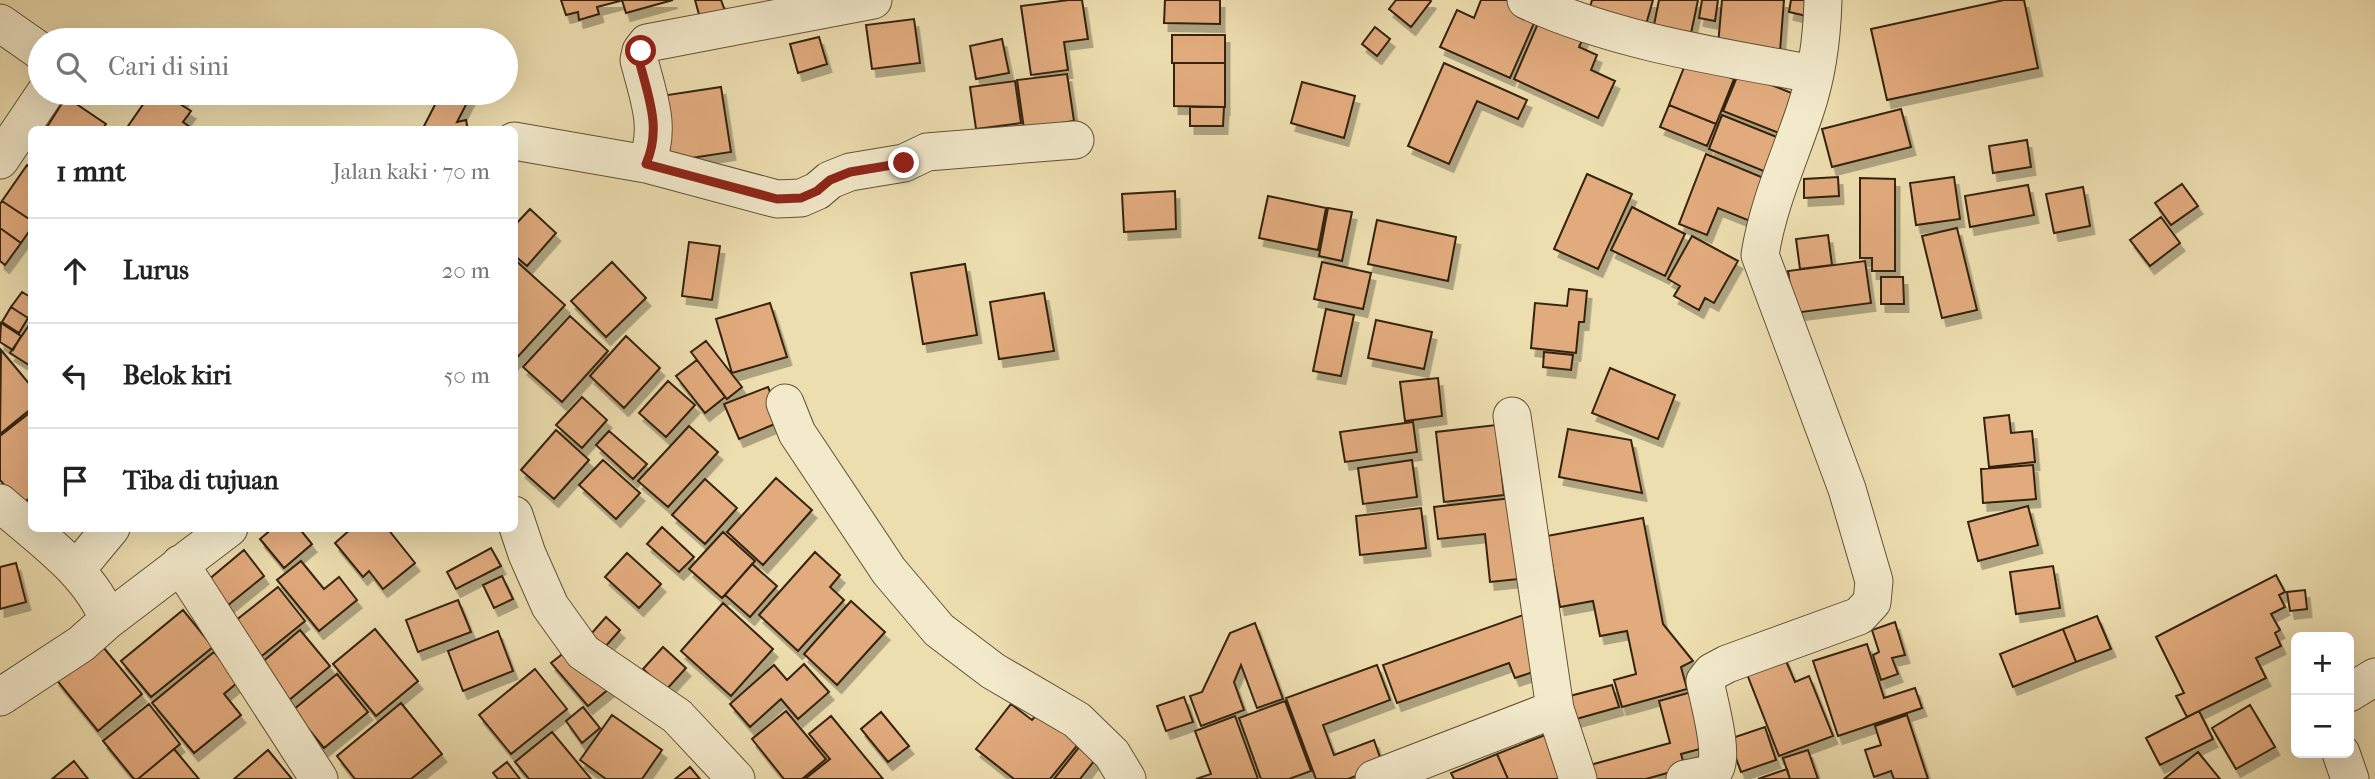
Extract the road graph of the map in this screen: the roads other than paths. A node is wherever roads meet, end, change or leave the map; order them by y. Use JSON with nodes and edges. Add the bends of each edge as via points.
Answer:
{"nodes":[{"id":1,"x":873,"y":0,"type":"edge"},
{"id":2,"x":1526,"y":0,"type":"edge"},
{"id":3,"x":1823,"y":0,"type":"edge"},
{"id":4,"x":0,"y":23,"type":"edge"},
{"id":5,"x":28,"y":43,"type":"edge"},
{"id":6,"x":1814,"y":74,"type":"junction"},
{"id":7,"x":37,"y":105,"type":"edge"},
{"id":8,"x":1075,"y":140,"type":"dead end"},
{"id":9,"x":518,"y":142,"type":"edge"},
{"id":10,"x":0,"y":160,"type":"edge"},
{"id":11,"x":646,"y":164,"type":"junction"},
{"id":12,"x":785,"y":403,"type":"dead end"},
{"id":13,"x":1512,"y":416,"type":"dead end"},
{"id":14,"x":0,"y":503,"type":"edge"},
{"id":15,"x":518,"y":527,"type":"edge"},
{"id":16,"x":28,"y":528,"type":"edge"},
{"id":17,"x":33,"y":532,"type":"edge"},
{"id":18,"x":108,"y":532,"type":"edge"},
{"id":19,"x":224,"y":532,"type":"edge"},
{"id":20,"x":180,"y":564,"type":"junction"},
{"id":21,"x":76,"y":570,"type":"junction"},
{"id":22,"x":108,"y":620,"type":"junction"},
{"id":23,"x":2375,"y":677,"type":"edge"},
{"id":24,"x":2354,"y":690,"type":"edge"},
{"id":25,"x":0,"y":697,"type":"edge"},
{"id":26,"x":1555,"y":709,"type":"junction"},
{"id":27,"x":2344,"y":758,"type":"edge"},
{"id":28,"x":319,"y":779,"type":"edge"},
{"id":29,"x":736,"y":779,"type":"edge"},
{"id":30,"x":1127,"y":779,"type":"edge"},
{"id":31,"x":1374,"y":779,"type":"edge"},
{"id":32,"x":1578,"y":779,"type":"edge"},
{"id":33,"x":1685,"y":779,"type":"edge"},
{"id":34,"x":2350,"y":779,"type":"edge"}],
"edges":[{"from":1,"to":11,"type":"street","via":[[647,43],[639,60],[654,147]]},
{"from":2,"to":6,"type":"street","via":[[1553,13],[1700,54]]},
{"from":3,"to":6,"type":"street"},
{"from":4,"to":5,"type":"street"},
{"from":6,"to":33,"type":"street","via":[[1765,225],[1760,255],[1847,489],[1874,581],[1872,602],[1859,616],[1712,672],[1705,681],[1718,764],[1712,772]]},
{"from":7,"to":10,"type":"street"},
{"from":8,"to":11,"type":"street","via":[[927,152],[904,163],[850,172],[801,198],[777,199]]},
{"from":9,"to":11,"type":"street"},
{"from":12,"to":30,"type":"street","via":[[797,433],[888,571],[939,630],[993,671],[1077,720],[1112,754]]},
{"from":13,"to":26,"type":"street"},
{"from":14,"to":16,"type":"street"},
{"from":15,"to":29,"type":"street","via":[[550,607],[583,652],[677,716]]},
{"from":17,"to":21,"type":"street"},
{"from":18,"to":21,"type":"street"},
{"from":19,"to":20,"type":"street"},
{"from":20,"to":22,"type":"street"},
{"from":20,"to":28,"type":"street"},
{"from":21,"to":22,"type":"street","via":[[93,590]]},
{"from":22,"to":25,"type":"street","via":[[81,644]]},
{"from":23,"to":24,"type":"street"},
{"from":26,"to":31,"type":"street"},
{"from":26,"to":32,"type":"street"},
{"from":27,"to":34,"type":"street"}]}
